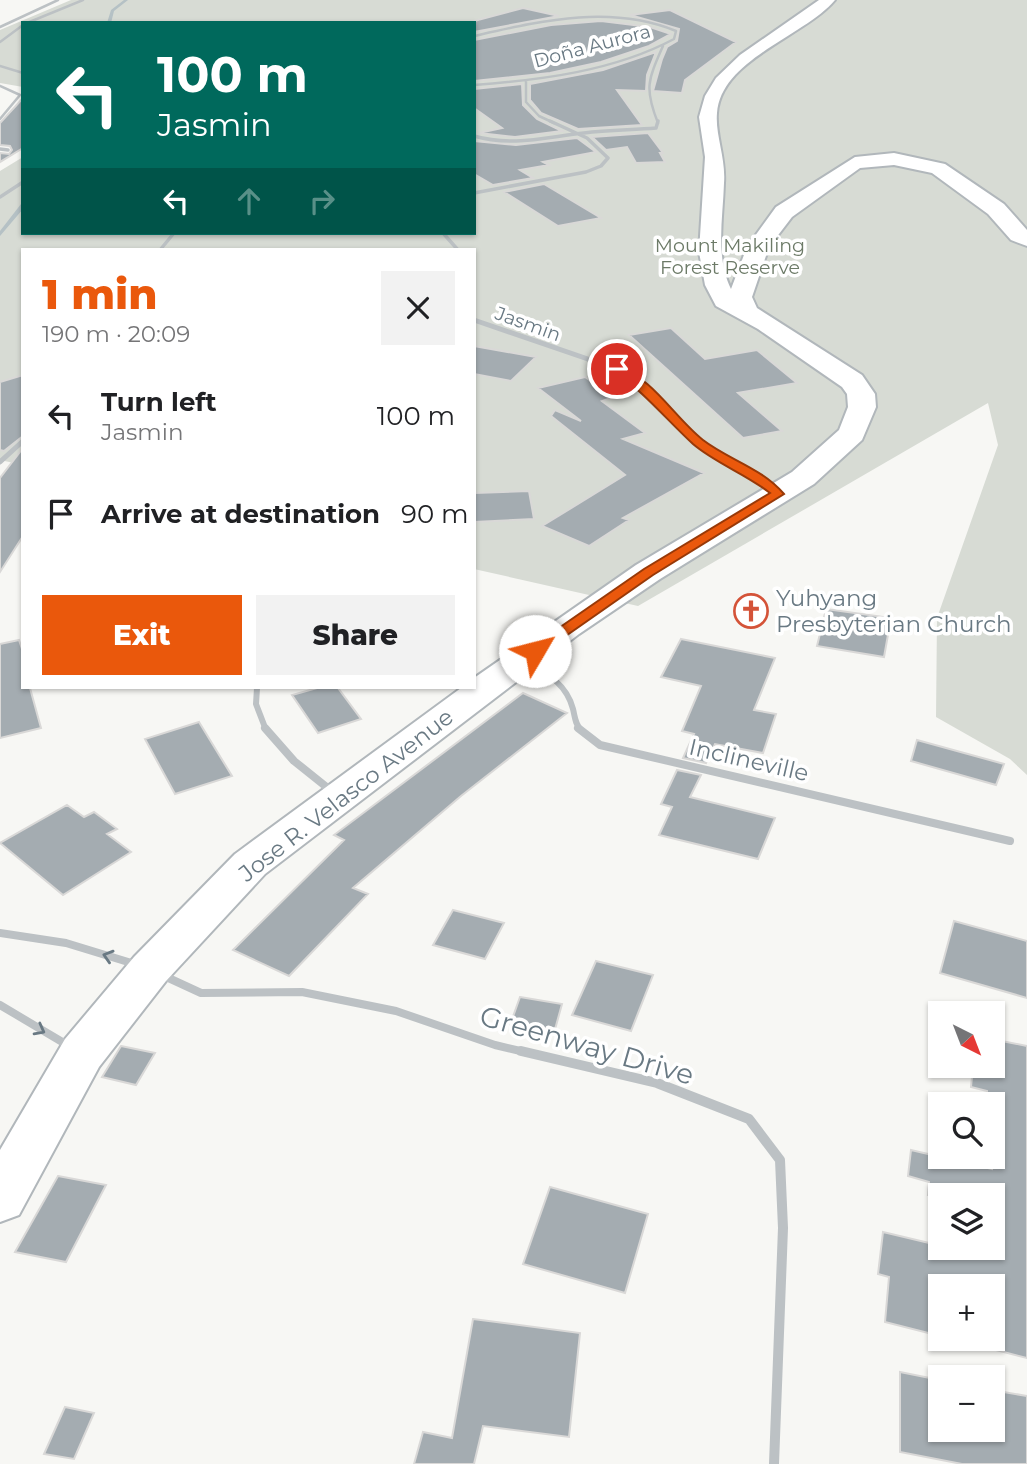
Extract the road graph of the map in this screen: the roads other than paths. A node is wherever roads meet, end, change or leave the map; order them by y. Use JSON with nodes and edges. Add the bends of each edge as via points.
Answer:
{"nodes":[{"id":1,"x":58,"y":0,"type":"edge"},
{"id":2,"x":83,"y":0,"type":"edge"},
{"id":3,"x":828,"y":0,"type":"edge"},
{"id":4,"x":32,"y":21,"type":"edge"},
{"id":5,"x":0,"y":27,"type":"edge"},
{"id":6,"x":21,"y":27,"type":"edge"},
{"id":7,"x":476,"y":36,"type":"edge"},
{"id":8,"x":0,"y":42,"type":"edge"},
{"id":9,"x":663,"y":46,"type":"junction"},
{"id":10,"x":0,"y":66,"type":"edge"},
{"id":11,"x":21,"y":72,"type":"edge"},
{"id":12,"x":526,"y":82,"type":"junction"},
{"id":13,"x":476,"y":85,"type":"edge"},
{"id":14,"x":0,"y":86,"type":"edge"},
{"id":15,"x":0,"y":119,"type":"edge"},
{"id":16,"x":579,"y":133,"type":"junction"},
{"id":17,"x":476,"y":137,"type":"edge"},
{"id":18,"x":0,"y":149,"type":"edge"},
{"id":19,"x":8,"y":150,"type":"dead end"},
{"id":20,"x":21,"y":182,"type":"edge"},
{"id":21,"x":476,"y":194,"type":"edge"},
{"id":22,"x":0,"y":197,"type":"edge"},
{"id":23,"x":1027,"y":239,"type":"edge"},
{"id":24,"x":745,"y":310,"type":"junction"},
{"id":25,"x":476,"y":321,"type":"edge"},
{"id":26,"x":21,"y":442,"type":"edge"},
{"id":27,"x":0,"y":462,"type":"edge"},
{"id":28,"x":778,"y":494,"type":"junction"},
{"id":29,"x":519,"y":663,"type":"junction"},
{"id":30,"x":257,"y":689,"type":"edge"},
{"id":31,"x":340,"y":798,"type":"junction"},
{"id":32,"x":1010,"y":841,"type":"dead end"},
{"id":33,"x":0,"y":933,"type":"edge"},
{"id":34,"x":149,"y":969,"type":"junction"},
{"id":35,"x":0,"y":1005,"type":"edge"},
{"id":36,"x":82,"y":1053,"type":"junction"},
{"id":37,"x":0,"y":1199,"type":"edge"},
{"id":38,"x":774,"y":1464,"type":"edge"}],
"edges":[{"from":1,"to":5,"type":"street"},
{"from":2,"to":4,"type":"street"},
{"from":3,"to":24,"type":"main road","name":"Jose R. Velasco Avenue","via":[[722,82],[708,113],[715,163],[711,264],[725,300]]},
{"from":6,"to":8,"type":"street"},
{"from":7,"to":9,"type":"street","name":"Doña Aurora","via":[[543,21],[613,17],[648,21],[676,31],[674,39]]},
{"from":9,"to":12,"type":"street","name":"Doña Aurora"},
{"from":9,"to":16,"type":"street","via":[[648,79],[649,98],[659,124],[656,128]]},
{"from":10,"to":11,"type":"street"},
{"from":12,"to":13,"type":"street"},
{"from":12,"to":16,"type":"street","name":"Doña Aurora","via":[[523,90],[530,109]]},
{"from":14,"to":15,"type":"street","via":[[20,95]]},
{"from":16,"to":17,"type":"street","via":[[517,143]]},
{"from":16,"to":21,"type":"street","name":"Doña Aurora","via":[[608,158],[601,166]]},
{"from":18,"to":19,"type":"street"},
{"from":20,"to":22,"type":"street"},
{"from":23,"to":24,"type":"main road","via":[[996,209],[938,168],[894,159],[855,163],[784,212],[758,247],[740,297]]},
{"from":24,"to":28,"type":"main road","name":"Jose R. Velasco Avenue","via":[[852,381],[861,394],[862,407],[852,434]]},
{"from":25,"to":28,"type":"street","name":"Jasmin","via":[[617,369],[640,384],[699,443],[753,473]]},
{"from":26,"to":27,"type":"street"},
{"from":28,"to":29,"type":"main road","name":"Jose R. Velasco Avenue","via":[[648,572]]},
{"from":29,"to":31,"type":"main road","name":"Jose R. Velasco Avenue"},
{"from":29,"to":32,"type":"street","name":"Inclineville","via":[[541,670],[559,683],[572,705],[577,727],[600,745]]},
{"from":30,"to":31,"type":"street","via":[[254,700],[273,744]]},
{"from":31,"to":34,"type":"main road","name":"Jose R. Velasco Avenue","via":[[250,864]]},
{"from":34,"to":33,"type":"street","one_way":true,"via":[[66,943]]},
{"from":34,"to":36,"type":"main road","name":"Jose R. Velasco Avenue"},
{"from":34,"to":38,"type":"street","name":"Greenway Drive","via":[[201,993],[302,992],[396,1011],[495,1045],[657,1083],[749,1119],[780,1160],[783,1228]]},
{"from":35,"to":36,"type":"street","one_way":true},
{"from":36,"to":37,"type":"main road","name":"Jose R. Velasco Avenue"}]}
